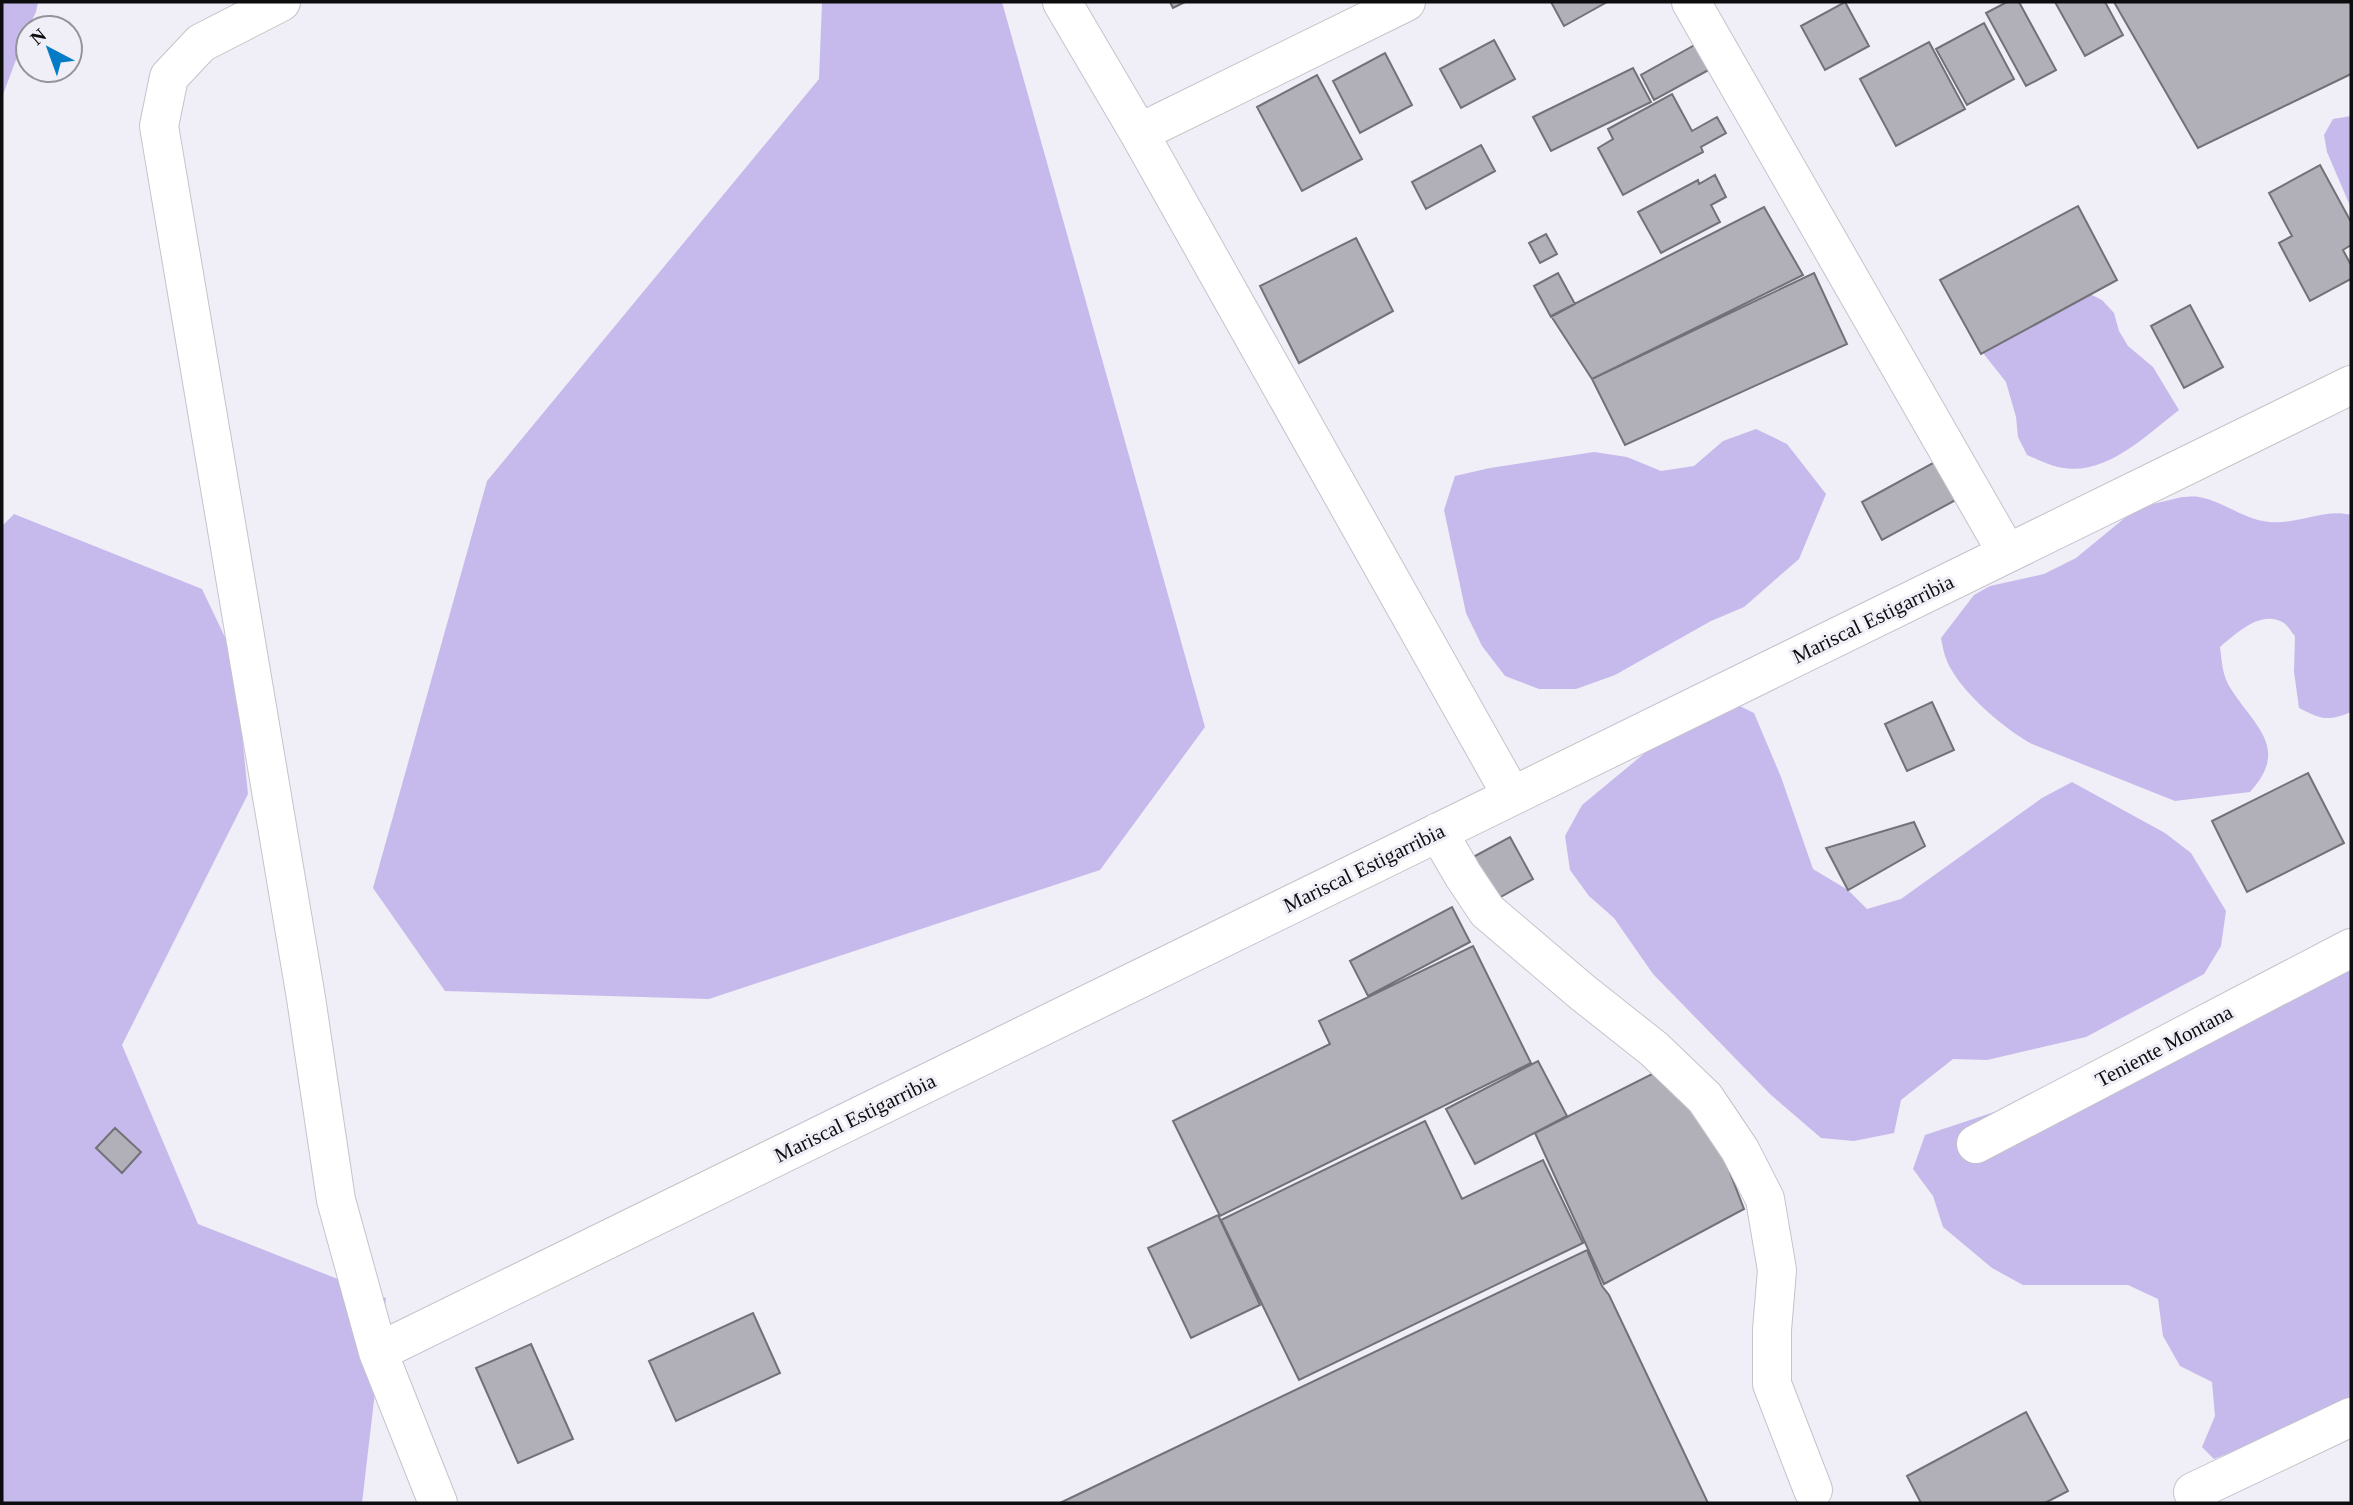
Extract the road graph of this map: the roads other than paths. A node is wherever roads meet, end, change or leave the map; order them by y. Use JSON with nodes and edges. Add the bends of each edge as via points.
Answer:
{"nodes":[{"id":1,"x":281,"y":2,"type":"edge"},
{"id":2,"x":1062,"y":2,"type":"edge"},
{"id":3,"x":1406,"y":2,"type":"edge"},
{"id":4,"x":1691,"y":2,"type":"edge"},
{"id":5,"x":1139,"y":133,"type":"junction"},
{"id":6,"x":2351,"y":385,"type":"edge"},
{"id":7,"x":2007,"y":554,"type":"junction"},
{"id":8,"x":1512,"y":796,"type":"junction"},
{"id":9,"x":1438,"y":832,"type":"junction"},
{"id":10,"x":2351,"y":948,"type":"edge"},
{"id":11,"x":1976,"y":1144,"type":"dead end"},
{"id":12,"x":378,"y":1352,"type":"junction"},
{"id":13,"x":2351,"y":1418,"type":"edge"},
{"id":14,"x":1813,"y":1490,"type":"dead end"},
{"id":15,"x":2193,"y":1492,"type":"dead end"},
{"id":16,"x":438,"y":1503,"type":"edge"}],
"edges":[{"from":1,"to":12,"type":"street","via":[[201,43],[169,77],[159,126],[336,1200]]},
{"from":2,"to":5,"type":"street"},
{"from":3,"to":5,"type":"street"},
{"from":4,"to":7,"type":"street"},
{"from":5,"to":8,"type":"street"},
{"from":6,"to":7,"type":"street","name":"Mariscal Estigarribia"},
{"from":7,"to":8,"type":"street","name":"Mariscal Estigarribia"},
{"from":8,"to":9,"type":"street","name":"Mariscal Estigarribia"},
{"from":9,"to":12,"type":"street","name":"Mariscal Estigarribia"},
{"from":9,"to":14,"type":"street","via":[[1487,911],[1654,1049],[1705,1098],[1740,1150],[1765,1199],[1777,1270],[1772,1384]]},
{"from":10,"to":11,"type":"street","name":"Teniente Montana"},
{"from":12,"to":16,"type":"street"},
{"from":13,"to":15,"type":"street"}]}
